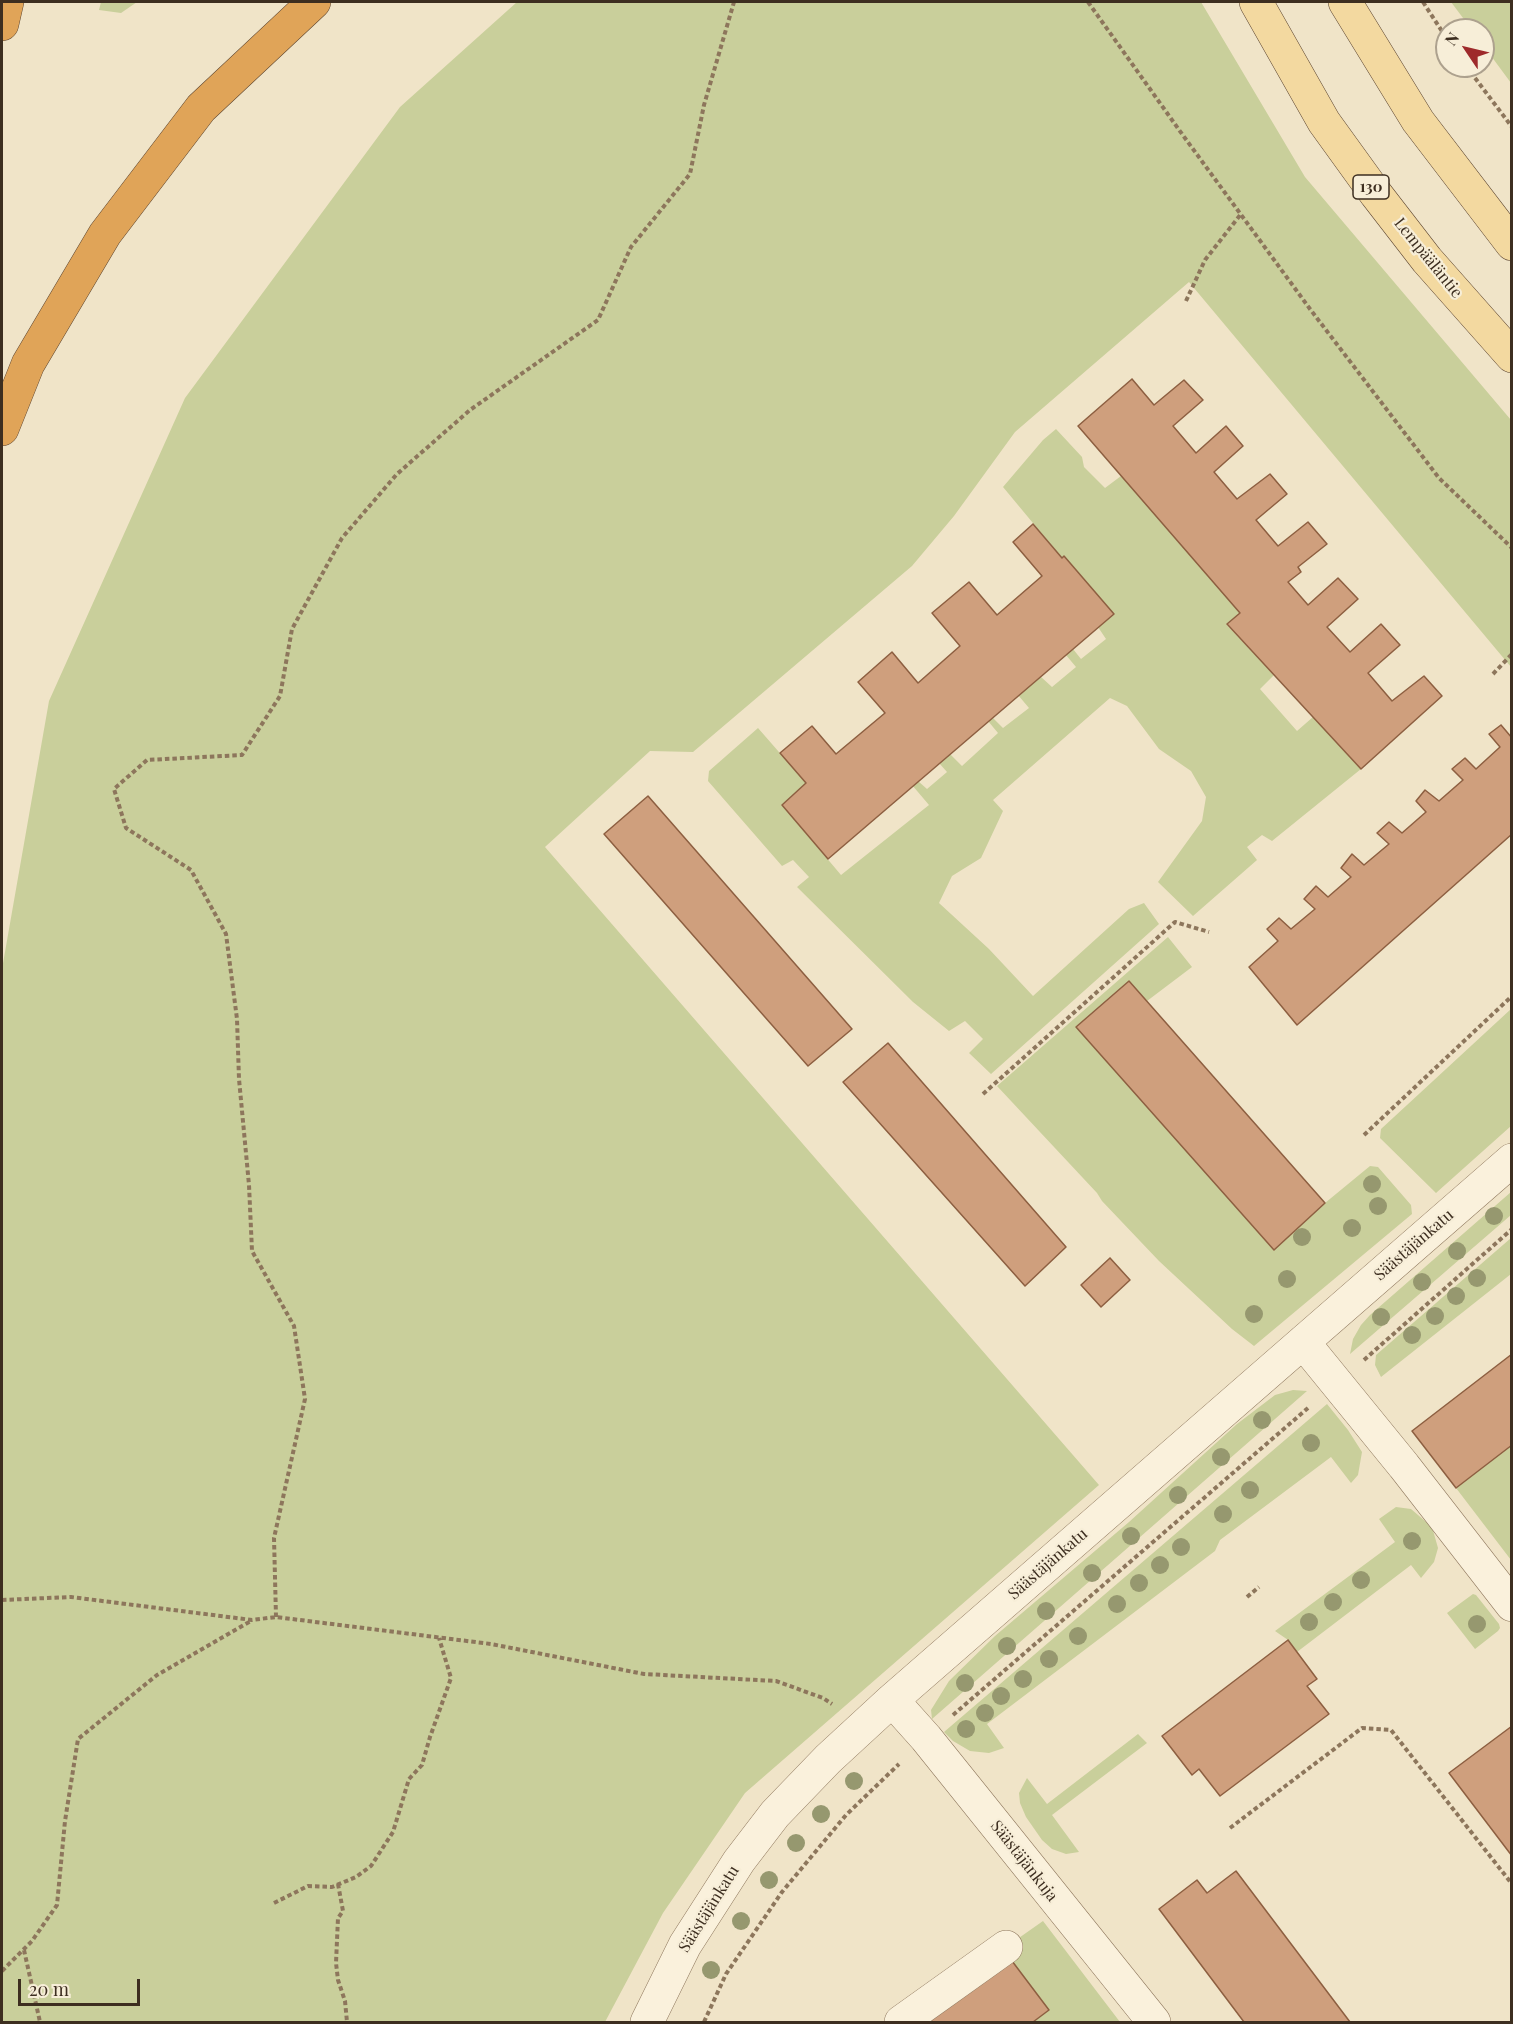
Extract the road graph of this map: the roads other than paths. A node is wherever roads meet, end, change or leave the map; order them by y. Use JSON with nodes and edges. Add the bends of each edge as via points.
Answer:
{"nodes":[{"id":1,"x":7,"y":2,"type":"edge"},
{"id":2,"x":314,"y":2,"type":"edge"},
{"id":3,"x":1256,"y":2,"type":"edge"},
{"id":4,"x":1346,"y":2,"type":"edge"},
{"id":5,"x":2,"y":24,"type":"edge"},
{"id":6,"x":1512,"y":244,"type":"edge"},
{"id":7,"x":1512,"y":356,"type":"edge"},
{"id":8,"x":2,"y":429,"type":"edge"},
{"id":9,"x":1512,"y":1160,"type":"edge"},
{"id":10,"x":1303,"y":1342,"type":"junction"},
{"id":11,"x":1512,"y":1605,"type":"edge"},
{"id":12,"x":892,"y":1700,"type":"junction"},
{"id":13,"x":1006,"y":1947,"type":"dead end"},
{"id":14,"x":647,"y":2022,"type":"edge"},
{"id":15,"x":901,"y":2022,"type":"edge"},
{"id":16,"x":1154,"y":2022,"type":"edge"}],
"edges":[{"from":1,"to":5,"type":"highway"},
{"from":2,"to":8,"type":"highway","via":[[201,108],[105,234],[28,363]]},
{"from":3,"to":7,"type":"main road","name":"Lempääläntie","number":"130","via":[[1324,122],[1376,194],[1427,260]]},
{"from":4,"to":6,"type":"main road","via":[[1418,121]]},
{"from":9,"to":10,"type":"street","name":"Säästäjänkatu"},
{"from":10,"to":11,"type":"street"},
{"from":10,"to":12,"type":"street","name":"Säästäjänkatu"},
{"from":12,"to":14,"type":"street","name":"Säästäjänkatu","via":[[776,1814],[740,1861],[685,1945]]},
{"from":12,"to":16,"type":"street","name":"Säästäjänkuja"},
{"from":13,"to":15,"type":"street"}]}
